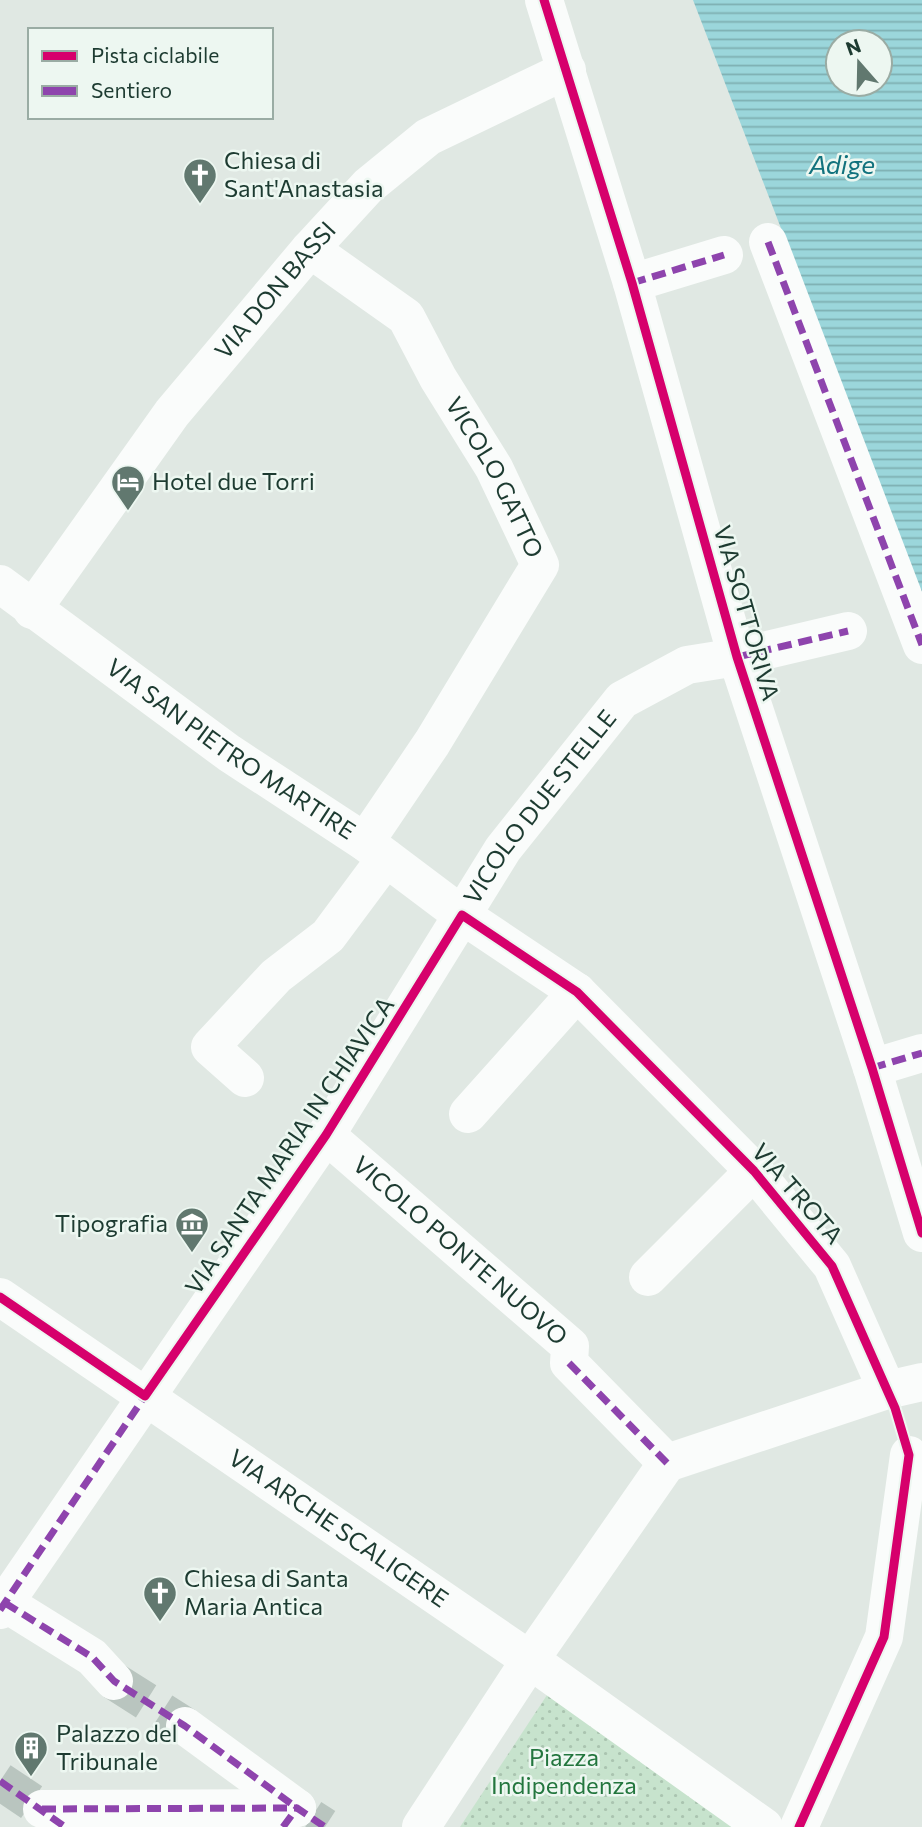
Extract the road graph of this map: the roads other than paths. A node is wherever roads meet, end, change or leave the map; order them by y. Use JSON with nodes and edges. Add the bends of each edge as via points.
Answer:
{"nodes":[{"id":1,"x":544,"y":0,"type":"edge"},
{"id":2,"x":567,"y":70,"type":"junction"},
{"id":3,"x":768,"y":242,"type":"dead end"},
{"id":4,"x":310,"y":249,"type":"junction"},
{"id":5,"x":724,"y":255,"type":"dead end"},
{"id":6,"x":632,"y":283,"type":"junction"},
{"id":7,"x":0,"y":584,"type":"edge"},
{"id":8,"x":32,"y":610,"type":"junction"},
{"id":9,"x":848,"y":631,"type":"dead end"},
{"id":10,"x":922,"y":645,"type":"edge"},
{"id":11,"x":737,"y":657,"type":"junction"},
{"id":12,"x":375,"y":850,"type":"junction"},
{"id":13,"x":462,"y":915,"type":"junction"},
{"id":14,"x":577,"y":992,"type":"junction"},
{"id":15,"x":922,"y":1053,"type":"edge"},
{"id":16,"x":872,"y":1068,"type":"junction"},
{"id":17,"x":245,"y":1078,"type":"dead end"},
{"id":18,"x":468,"y":1114,"type":"dead end"},
{"id":19,"x":326,"y":1135,"type":"junction"},
{"id":20,"x":754,"y":1171,"type":"junction"},
{"id":21,"x":922,"y":1233,"type":"edge"},
{"id":22,"x":648,"y":1277,"type":"dead end"},
{"id":23,"x":0,"y":1297,"type":"edge"},
{"id":24,"x":905,"y":1386,"type":"edge"},
{"id":25,"x":145,"y":1396,"type":"junction"},
{"id":26,"x":909,"y":1455,"type":"dead end"},
{"id":27,"x":667,"y":1463,"type":"junction"},
{"id":28,"x":2,"y":1606,"type":"edge"},
{"id":29,"x":530,"y":1660,"type":"junction"},
{"id":30,"x":114,"y":1681,"type":"tunnel mouth"},
{"id":31,"x":185,"y":1726,"type":"tunnel mouth"},
{"id":32,"x":297,"y":1817,"type":"edge"},
{"id":33,"x":65,"y":1827,"type":"edge"},
{"id":34,"x":421,"y":1827,"type":"edge"},
{"id":35,"x":764,"y":1827,"type":"edge"},
{"id":36,"x":799,"y":1827,"type":"edge"}],
"edges":[{"from":1,"to":2,"type":"street","name":"VIA SOTTORIVA"},
{"from":2,"to":4,"type":"street","name":"VIA DON BASSI","via":[[428,137],[368,186]]},
{"from":2,"to":6,"type":"street","name":"VIA SOTTORIVA"},
{"from":3,"to":10,"type":"street"},
{"from":4,"to":8,"type":"street","name":"VIA DON BASSI","via":[[172,413]]},
{"from":4,"to":12,"type":"street","name":"VICOLO GATTO","via":[[406,317],[494,468],[540,565],[432,743]]},
{"from":5,"to":6,"type":"street"},
{"from":6,"to":11,"type":"street","name":"VIA SOTTORIVA"},
{"from":7,"to":8,"type":"street","name":"VIA SAN PIETRO MARTIRE"},
{"from":8,"to":12,"type":"street","name":"VIA SAN PIETRO MARTIRE","via":[[229,753]]},
{"from":9,"to":11,"type":"street","name":"VIA SOTTORIVA"},
{"from":11,"to":13,"type":"street","name":"VICOLO DUE STELLE","via":[[687,665],[622,700],[503,849]]},
{"from":11,"to":16,"type":"street","name":"VIA SOTTORIVA"},
{"from":12,"to":13,"type":"street","name":"VIA SAN PIETRO MARTIRE"},
{"from":12,"to":17,"type":"street","via":[[328,936],[275,975],[210,1047]]},
{"from":13,"to":14,"type":"street","name":"VIA TROTA"},
{"from":13,"to":19,"type":"street","name":"VIA SANTA MARIA IN CHIAVICA"},
{"from":14,"to":18,"type":"street"},
{"from":14,"to":20,"type":"street","name":"VIA TROTA"},
{"from":15,"to":16,"type":"street"},
{"from":16,"to":21,"type":"street","name":"VIA SOTTORIVA"},
{"from":19,"to":25,"type":"street","name":"VIA SANTA MARIA IN CHIAVICA"},
{"from":19,"to":27,"type":"street","name":"VICOLO PONTE NUOVO","via":[[570,1346],[569,1363]]},
{"from":20,"to":22,"type":"street"},
{"from":20,"to":24,"type":"street","name":"VIA TROTA","via":[[832,1266]]},
{"from":23,"to":25,"type":"street","name":"VIA ARCHE SCALIGERE"},
{"from":24,"to":27,"type":"street"},
{"from":25,"to":28,"type":"street","name":"VIA SANTA MARIA IN CHIAVICA"},
{"from":25,"to":29,"type":"street","name":"VIA ARCHE SCALIGERE"},
{"from":26,"to":36,"type":"street","via":[[884,1637]]},
{"from":27,"to":29,"type":"street"},
{"from":28,"to":30,"type":"street","via":[[92,1657]]},
{"from":29,"to":34,"type":"street"},
{"from":29,"to":35,"type":"street","name":"VIA ARCHE SCALIGERE"},
{"from":31,"to":32,"type":"street"},
{"from":32,"to":33,"type":"street","via":[[42,1809]]}]}
